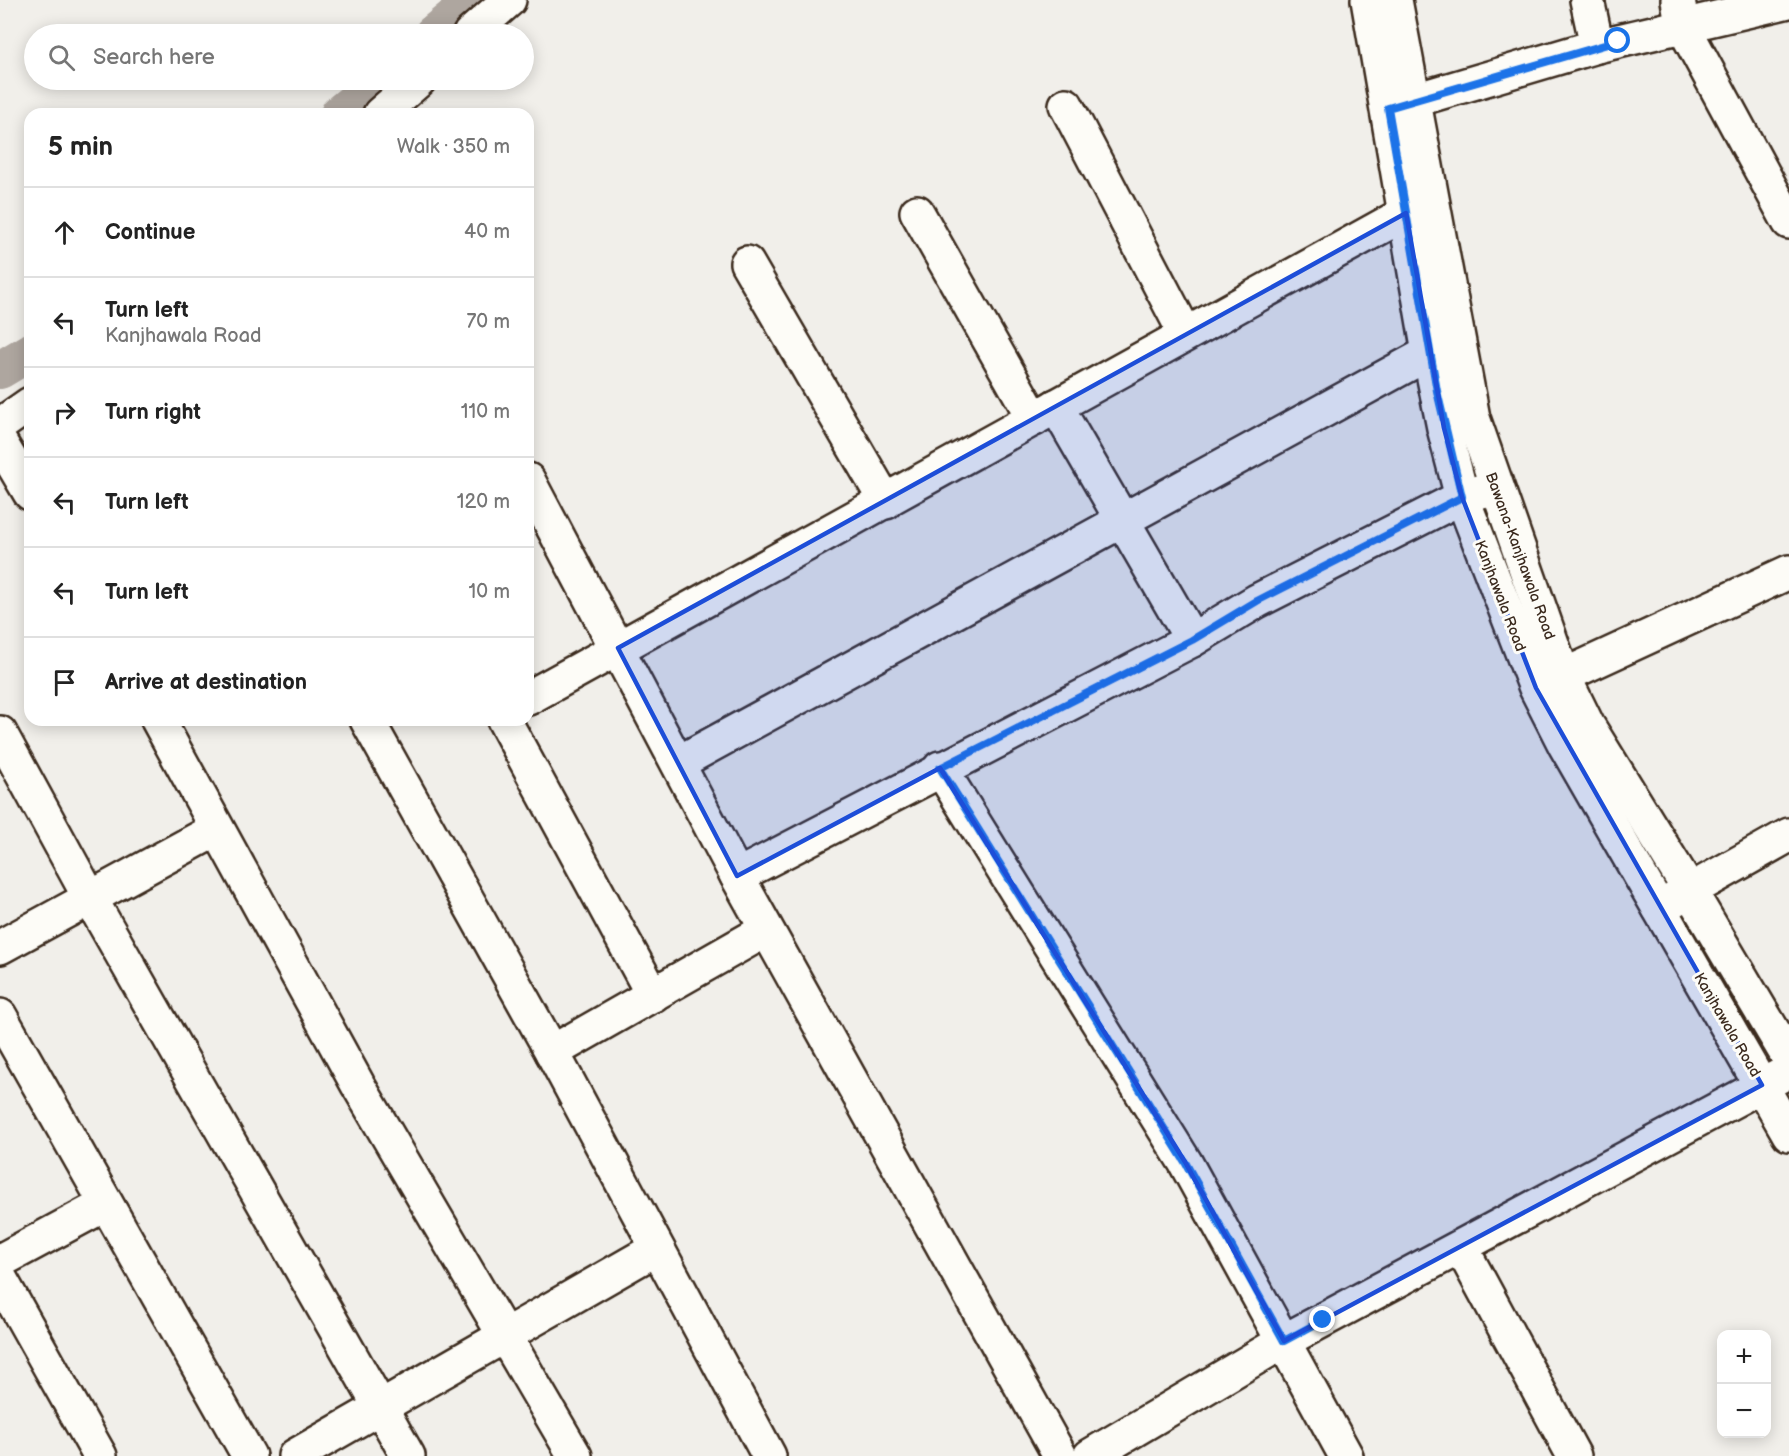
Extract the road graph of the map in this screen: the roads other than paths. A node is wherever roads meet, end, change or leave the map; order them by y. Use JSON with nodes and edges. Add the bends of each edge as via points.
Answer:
{"nodes":[{"id":1,"x":509,"y":0,"type":"edge"},
{"id":2,"x":1368,"y":0,"type":"edge"},
{"id":3,"x":1395,"y":0,"type":"edge"},
{"id":4,"x":1587,"y":0,"type":"edge"},
{"id":5,"x":1786,"y":1,"type":"edge"},
{"id":6,"x":1680,"y":12,"type":"edge"},
{"id":7,"x":481,"y":24,"type":"edge"},
{"id":8,"x":1597,"y":46,"type":"junction"},
{"id":9,"x":408,"y":90,"type":"edge"},
{"id":10,"x":1066,"y":105,"type":"dead end"},
{"id":11,"x":1402,"y":105,"type":"junction"},
{"id":12,"x":387,"y":108,"type":"edge"},
{"id":13,"x":916,"y":212,"type":"dead end"},
{"id":14,"x":1406,"y":213,"type":"junction"},
{"id":15,"x":1789,"y":222,"type":"edge"},
{"id":16,"x":747,"y":263,"type":"dead end"},
{"id":17,"x":1185,"y":333,"type":"junction"},
{"id":18,"x":1430,"y":353,"type":"junction"},
{"id":19,"x":24,"y":408,"type":"edge"},
{"id":20,"x":1045,"y":412,"type":"junction"},
{"id":21,"x":0,"y":425,"type":"edge"},
{"id":22,"x":0,"y":442,"type":"edge"},
{"id":23,"x":24,"y":483,"type":"edge"},
{"id":24,"x":1495,"y":487,"type":"junction"},
{"id":25,"x":534,"y":491,"type":"edge"},
{"id":26,"x":1462,"y":497,"type":"junction"},
{"id":27,"x":886,"y":502,"type":"junction"},
{"id":28,"x":1123,"y":522,"type":"junction"},
{"id":29,"x":1789,"y":572,"type":"edge"},
{"id":30,"x":1192,"y":640,"type":"junction"},
{"id":31,"x":618,"y":648,"type":"junction"},
{"id":32,"x":1549,"y":682,"type":"junction"},
{"id":33,"x":534,"y":695,"type":"edge"},
{"id":34,"x":161,"y":726,"type":"edge"},
{"id":35,"x":370,"y":726,"type":"edge"},
{"id":36,"x":507,"y":726,"type":"edge"},
{"id":37,"x":0,"y":733,"type":"edge"},
{"id":38,"x":678,"y":764,"type":"junction"},
{"id":39,"x":940,"y":768,"type":"junction"},
{"id":40,"x":1638,"y":807,"type":"junction"},
{"id":41,"x":1610,"y":822,"type":"junction"},
{"id":42,"x":217,"y":829,"type":"junction"},
{"id":43,"x":1789,"y":835,"type":"edge"},
{"id":44,"x":737,"y":876,"type":"junction"},
{"id":45,"x":1690,"y":891,"type":"junction"},
{"id":46,"x":90,"y":898,"type":"junction"},
{"id":47,"x":1659,"y":908,"type":"junction"},
{"id":48,"x":766,"y":930,"type":"junction"},
{"id":49,"x":0,"y":946,"type":"edge"},
{"id":50,"x":653,"y":995,"type":"junction"},
{"id":51,"x":0,"y":1016,"type":"edge"},
{"id":52,"x":552,"y":1052,"type":"junction"},
{"id":53,"x":1789,"y":1058,"type":"edge"},
{"id":54,"x":1775,"y":1078,"type":"edge"},
{"id":55,"x":1789,"y":1134,"type":"edge"},
{"id":56,"x":106,"y":1204,"type":"junction"},
{"id":57,"x":1461,"y":1247,"type":"junction"},
{"id":58,"x":656,"y":1249,"type":"junction"},
{"id":59,"x":0,"y":1261,"type":"edge"},
{"id":60,"x":0,"y":1278,"type":"edge"},
{"id":61,"x":505,"y":1334,"type":"junction"},
{"id":62,"x":1284,"y":1341,"type":"junction"},
{"id":63,"x":380,"y":1408,"type":"junction"},
{"id":64,"x":100,"y":1456,"type":"edge"},
{"id":65,"x":249,"y":1456,"type":"edge"},
{"id":66,"x":295,"y":1456,"type":"edge"},
{"id":67,"x":408,"y":1456,"type":"edge"},
{"id":68,"x":575,"y":1456,"type":"edge"},
{"id":69,"x":769,"y":1456,"type":"edge"},
{"id":70,"x":1060,"y":1456,"type":"edge"},
{"id":71,"x":1090,"y":1456,"type":"edge"},
{"id":72,"x":1346,"y":1456,"type":"edge"},
{"id":73,"x":1574,"y":1456,"type":"edge"}],
"edges":[{"from":1,"to":7,"type":"street"},
{"from":2,"to":11,"type":"street","name":"Kanjhawala Road"},
{"from":3,"to":11,"type":"street","name":"Bawana-Kanjhawala Road"},
{"from":4,"to":8,"type":"street"},
{"from":5,"to":6,"type":"street"},
{"from":6,"to":8,"type":"street"},
{"from":6,"to":15,"type":"street"},
{"from":8,"to":11,"type":"street"},
{"from":9,"to":12,"type":"street"},
{"from":10,"to":17,"type":"street"},
{"from":11,"to":14,"type":"street","name":"Kanjhawala Road"},
{"from":11,"to":24,"type":"street","name":"Bawana-Kanjhawala Road","via":[[1473,418]]},
{"from":13,"to":20,"type":"street"},
{"from":14,"to":17,"type":"street"},
{"from":14,"to":18,"type":"street","name":"Kanjhawala Road"},
{"from":16,"to":27,"type":"street"},
{"from":17,"to":20,"type":"street"},
{"from":18,"to":26,"type":"street","name":"Kanjhawala Road"},
{"from":18,"to":28,"type":"street"},
{"from":19,"to":21,"type":"street"},
{"from":20,"to":27,"type":"street"},
{"from":20,"to":28,"type":"street"},
{"from":22,"to":23,"type":"street"},
{"from":24,"to":26,"type":"street"},
{"from":24,"to":32,"type":"street","name":"Bawana-Kanjhawala Road"},
{"from":25,"to":31,"type":"street"},
{"from":26,"to":30,"type":"street","via":[[1257,601]]},
{"from":26,"to":32,"type":"street","name":"Kanjhawala Road"},
{"from":27,"to":31,"type":"street"},
{"from":28,"to":30,"type":"street"},
{"from":28,"to":38,"type":"street"},
{"from":29,"to":32,"type":"street"},
{"from":30,"to":39,"type":"street"},
{"from":31,"to":33,"type":"street"},
{"from":31,"to":38,"type":"street"},
{"from":32,"to":40,"type":"street","name":"Bawana-Kanjhawala Road","via":[[1588,726]]},
{"from":32,"to":41,"type":"street","name":"Kanjhawala Road"},
{"from":34,"to":42,"type":"street"},
{"from":35,"to":52,"type":"street"},
{"from":36,"to":50,"type":"street"},
{"from":37,"to":46,"type":"street"},
{"from":38,"to":44,"type":"street"},
{"from":39,"to":44,"type":"street"},
{"from":39,"to":62,"type":"street","via":[[1185,1162]]},
{"from":40,"to":41,"type":"street"},
{"from":40,"to":45,"type":"street","name":"Bawana-Kanjhawala Road"},
{"from":41,"to":47,"type":"street","name":"Kanjhawala Road"},
{"from":42,"to":46,"type":"street"},
{"from":42,"to":61,"type":"street","via":[[364,1095]]},
{"from":43,"to":45,"type":"street"},
{"from":44,"to":48,"type":"street"},
{"from":45,"to":47,"type":"street"},
{"from":45,"to":53,"type":"street","name":"Bawana-Kanjhawala Road"},
{"from":46,"to":49,"type":"street"},
{"from":46,"to":63,"type":"street"},
{"from":47,"to":54,"type":"street","name":"Kanjhawala Road"},
{"from":48,"to":50,"type":"street"},
{"from":48,"to":70,"type":"street"},
{"from":50,"to":52,"type":"street"},
{"from":51,"to":56,"type":"street"},
{"from":52,"to":58,"type":"street"},
{"from":54,"to":55,"type":"street","name":"Kanjhawala Road"},
{"from":54,"to":57,"type":"street"},
{"from":56,"to":59,"type":"street"},
{"from":56,"to":65,"type":"street"},
{"from":57,"to":62,"type":"street"},
{"from":57,"to":73,"type":"street"},
{"from":58,"to":61,"type":"street"},
{"from":58,"to":69,"type":"street"},
{"from":60,"to":64,"type":"street"},
{"from":61,"to":63,"type":"street"},
{"from":61,"to":68,"type":"street"},
{"from":62,"to":71,"type":"street"},
{"from":62,"to":72,"type":"street"},
{"from":63,"to":66,"type":"street"},
{"from":63,"to":67,"type":"street"}]}
